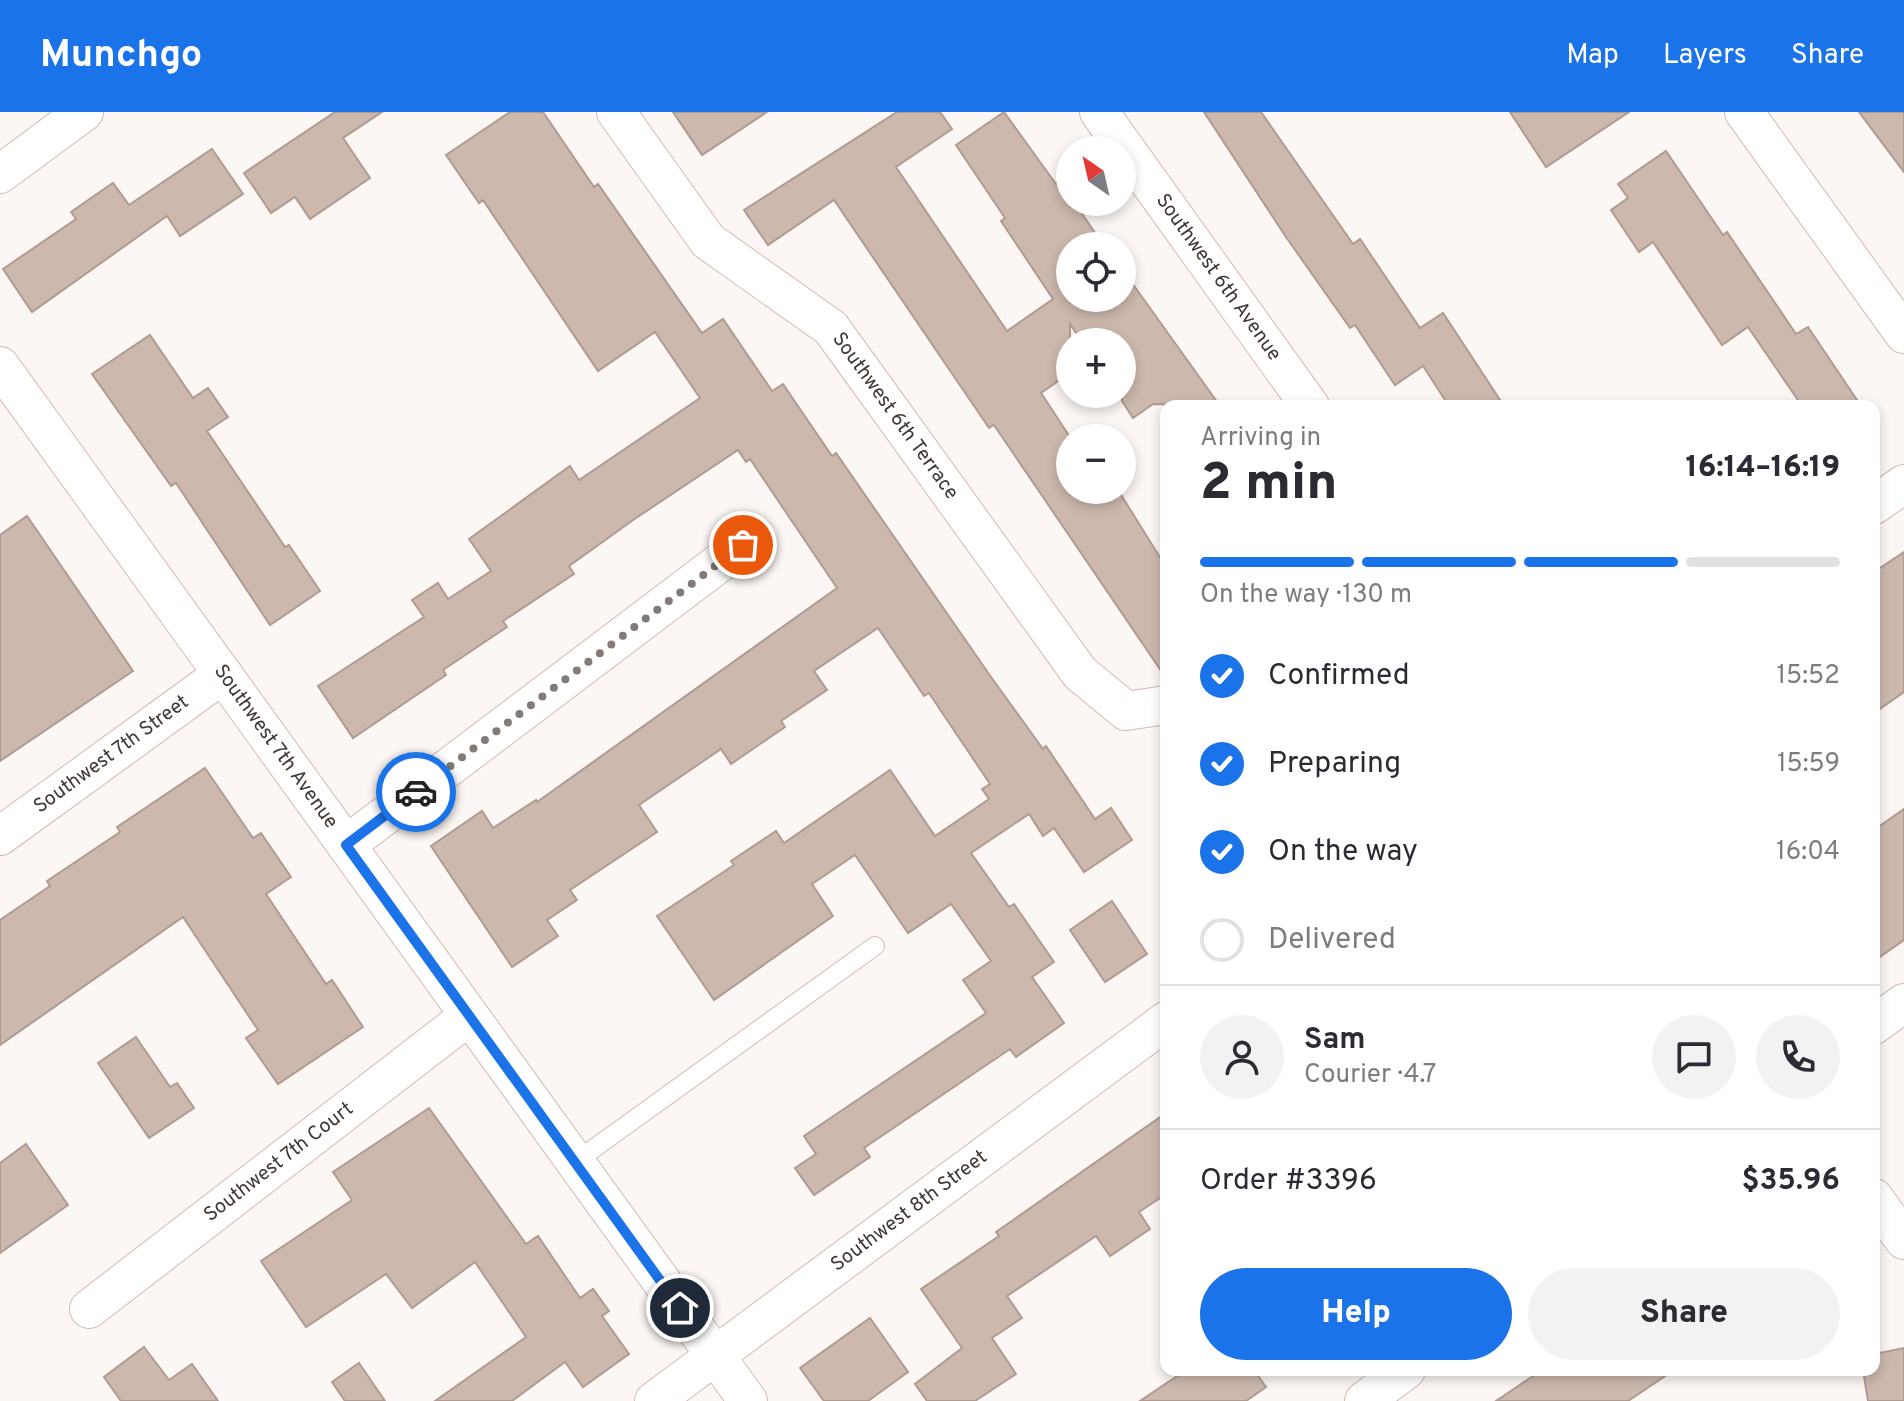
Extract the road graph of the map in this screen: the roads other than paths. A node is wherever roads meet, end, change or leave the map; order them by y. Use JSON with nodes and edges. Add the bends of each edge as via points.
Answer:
{"nodes":[{"id":1,"x":84,"y":112,"type":"edge"},
{"id":2,"x":616,"y":112,"type":"edge"},
{"id":3,"x":1099,"y":112,"type":"edge"},
{"id":4,"x":1744,"y":112,"type":"edge"},
{"id":5,"x":0,"y":174,"type":"edge"},
{"id":6,"x":1904,"y":334,"type":"edge"},
{"id":7,"x":0,"y":366,"type":"edge"},
{"id":8,"x":1306,"y":400,"type":"edge"},
{"id":9,"x":1904,"y":484,"type":"edge"},
{"id":10,"x":1880,"y":501,"type":"edge"},
{"id":11,"x":743,"y":545,"type":"dead end"},
{"id":12,"x":223,"y":674,"type":"junction"},
{"id":13,"x":1160,"y":706,"type":"edge"},
{"id":14,"x":0,"y":836,"type":"edge"},
{"id":15,"x":346,"y":845,"type":"junction"},
{"id":16,"x":875,"y":946,"type":"dead end"},
{"id":17,"x":1904,"y":1003,"type":"edge"},
{"id":18,"x":469,"y":1016,"type":"junction"},
{"id":19,"x":1880,"y":1021,"type":"edge"},
{"id":20,"x":1160,"y":1025,"type":"edge"},
{"id":21,"x":575,"y":1162,"type":"junction"},
{"id":22,"x":1880,"y":1206,"type":"edge"},
{"id":23,"x":1904,"y":1240,"type":"edge"},
{"id":24,"x":89,"y":1309,"type":"dead end"},
{"id":25,"x":716,"y":1356,"type":"junction"},
{"id":26,"x":1398,"y":1376,"type":"edge"},
{"id":27,"x":654,"y":1401,"type":"edge"},
{"id":28,"x":748,"y":1401,"type":"edge"},
{"id":29,"x":1364,"y":1401,"type":"edge"}],
"edges":[{"from":1,"to":5,"type":"street"},
{"from":2,"to":13,"type":"street","name":"Southwest 6th Terrace","via":[[708,241],[831,328],[1080,673],[1126,711]]},
{"from":3,"to":8,"type":"street","name":"Southwest 6th Avenue"},
{"from":4,"to":6,"type":"street"},
{"from":7,"to":12,"type":"street","name":"Southwest 7th Avenue"},
{"from":9,"to":10,"type":"street"},
{"from":11,"to":15,"type":"street"},
{"from":12,"to":14,"type":"street","name":"Southwest 7th Street"},
{"from":12,"to":15,"type":"street","name":"Southwest 7th Avenue"},
{"from":15,"to":18,"type":"street","name":"Southwest 7th Avenue"},
{"from":16,"to":21,"type":"lane"},
{"from":17,"to":19,"type":"street"},
{"from":18,"to":21,"type":"street","name":"Southwest 7th Avenue"},
{"from":18,"to":24,"type":"street","name":"Southwest 7th Court"},
{"from":20,"to":25,"type":"street","name":"Southwest 8th Street"},
{"from":21,"to":25,"type":"street","name":"Southwest 7th Avenue"},
{"from":22,"to":23,"type":"street"},
{"from":25,"to":27,"type":"street","name":"Southwest 8th Street"},
{"from":25,"to":28,"type":"street","name":"Southwest 7th Avenue"},
{"from":26,"to":29,"type":"street"}]}
